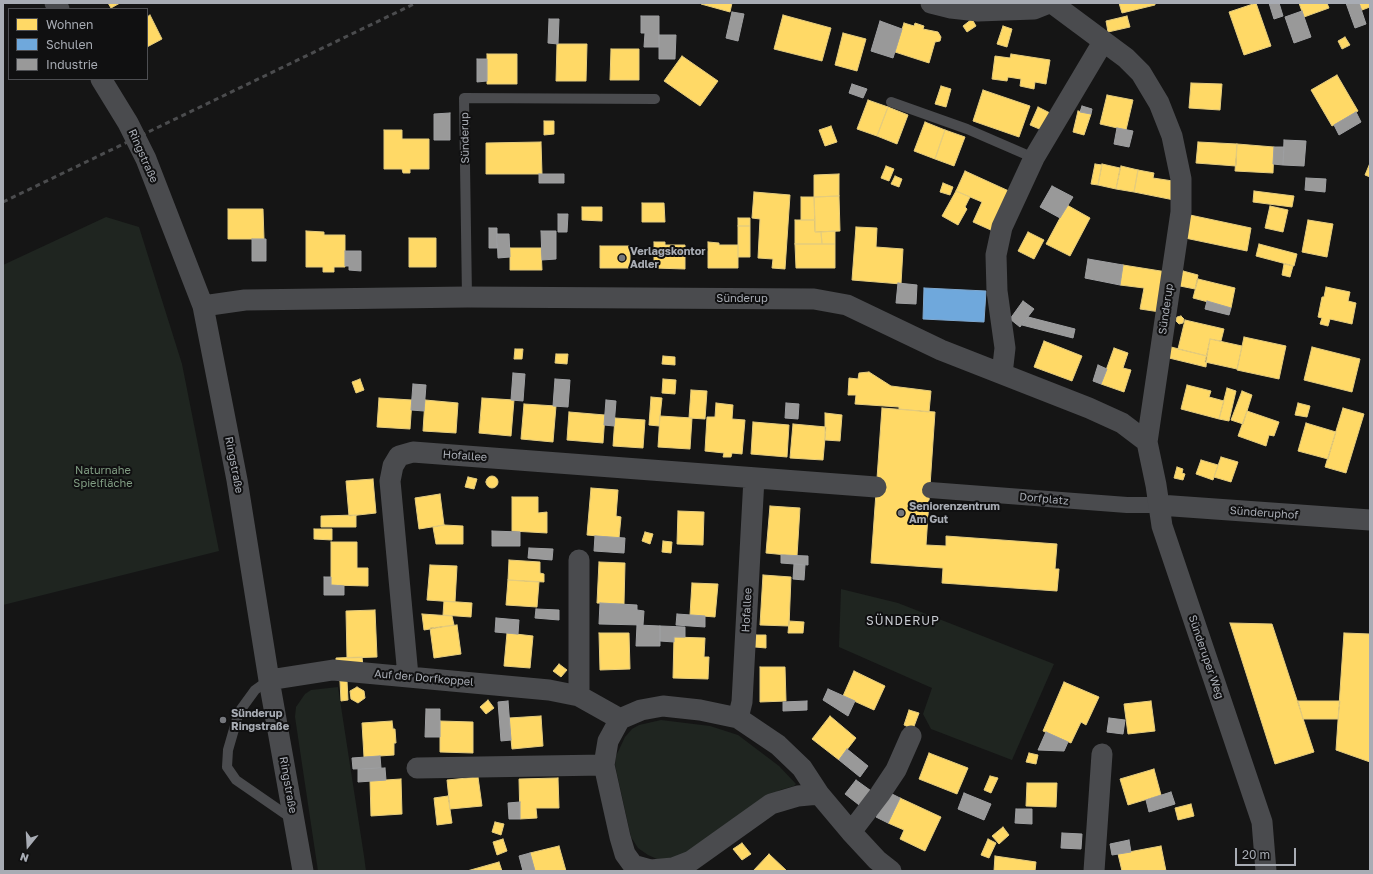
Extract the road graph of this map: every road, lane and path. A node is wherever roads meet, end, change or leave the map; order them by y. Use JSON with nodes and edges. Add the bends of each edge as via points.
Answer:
{"nodes":[{"id":1,"x":931,"y":3,"type":"edge"},
{"id":2,"x":1051,"y":3,"type":"edge"},
{"id":3,"x":1103,"y":42,"type":"junction"},
{"id":4,"x":102,"y":80,"type":"edge"},
{"id":5,"x":655,"y":99,"type":"dead end"},
{"id":6,"x":891,"y":102,"type":"dead end"},
{"id":7,"x":1034,"y":158,"type":"junction"},
{"id":8,"x":467,"y":297,"type":"junction"},
{"id":9,"x":203,"y":306,"type":"junction"},
{"id":10,"x":1002,"y":374,"type":"junction"},
{"id":11,"x":1147,"y":442,"type":"junction"},
{"id":12,"x":754,"y":478,"type":"junction"},
{"id":13,"x":876,"y":487,"type":"dead end"},
{"id":14,"x":930,"y":490,"type":"dead end"},
{"id":15,"x":1159,"y":505,"type":"junction"},
{"id":16,"x":1370,"y":520,"type":"edge"},
{"id":17,"x":579,"y":560,"type":"dead end"},
{"id":18,"x":408,"y":676,"type":"junction"},
{"id":19,"x":269,"y":680,"type":"junction"},
{"id":20,"x":579,"y":696,"type":"junction"},
{"id":21,"x":738,"y":718,"type":"junction"},
{"id":22,"x":620,"y":719,"type":"junction"},
{"id":23,"x":911,"y":736,"type":"dead end"},
{"id":24,"x":1102,"y":754,"type":"dead end"},
{"id":25,"x":604,"y":765,"type":"junction"},
{"id":26,"x":417,"y":768,"type":"dead end"},
{"id":27,"x":819,"y":794,"type":"junction"},
{"id":28,"x":294,"y":820,"type":"junction"},
{"id":29,"x":852,"y":832,"type":"junction"},
{"id":30,"x":632,"y":868,"type":"edge"},
{"id":31,"x":303,"y":871,"type":"edge"},
{"id":32,"x":891,"y":871,"type":"edge"},
{"id":33,"x":1094,"y":871,"type":"edge"},
{"id":34,"x":1266,"y":871,"type":"edge"}],
"edges":[{"from":1,"to":2,"type":"street","name":"Sünderup","via":[[978,11],[1034,9]]},
{"from":2,"to":3,"type":"street","name":"Sünderup"},
{"from":3,"to":7,"type":"street"},
{"from":3,"to":11,"type":"street","name":"Sünderup","via":[[1126,58],[1141,73],[1159,103],[1172,136],[1181,179],[1181,212]]},
{"from":4,"to":9,"type":"street","name":"Ringstraße","via":[[146,158]]},
{"from":5,"to":8,"type":"lane","name":"Sünderup","via":[[464,98]]},
{"from":6,"to":7,"type":"lane","via":[[966,129]]},
{"from":7,"to":10,"type":"street","via":[[1002,227],[996,254],[997,291],[1005,348]]},
{"from":8,"to":9,"type":"street","name":"Sünderup","via":[[246,300]]},
{"from":8,"to":10,"type":"street","name":"Sünderup","via":[[814,299],[848,305],[941,350]]},
{"from":9,"to":19,"type":"street","name":"Ringstraße","via":[[237,480]]},
{"from":10,"to":11,"type":"street","name":"Sünderup","via":[[1122,423]]},
{"from":11,"to":15,"type":"street","name":"Sünderuper Weg"},
{"from":12,"to":13,"type":"street","name":"Hofallee"},
{"from":12,"to":18,"type":"street","name":"Hofallee","via":[[413,452],[399,456],[392,466],[390,481]]},
{"from":12,"to":21,"type":"street","name":"Hofallee","via":[[742,702]]},
{"from":14,"to":15,"type":"street","name":"Dorfplatz","via":[[1127,505]]},
{"from":15,"to":16,"type":"street","name":"Sünderuphof"},
{"from":15,"to":34,"type":"street","name":"Sünderuper Weg","via":[[1164,533],[1262,822]]},
{"from":17,"to":20,"type":"street"},
{"from":18,"to":19,"type":"street","name":"Auf der Dorfkoppel","via":[[333,670]]},
{"from":18,"to":20,"type":"street","name":"Auf der Dorfkoppel","via":[[549,690]]},
{"from":19,"to":28,"type":"street","name":"Ringstraße"},
{"from":19,"to":28,"type":"lane","via":[[255,690],[239,712],[228,750],[227,767],[236,780]]},
{"from":20,"to":22,"type":"street","name":"Auf der Dorfkoppel"},
{"from":21,"to":22,"type":"street","via":[[663,706],[641,710]]},
{"from":21,"to":27,"type":"street","via":[[778,745],[802,768]]},
{"from":22,"to":25,"type":"street","via":[[608,741]]},
{"from":23,"to":29,"type":"street","via":[[896,770]]},
{"from":24,"to":33,"type":"street"},
{"from":25,"to":26,"type":"street"},
{"from":25,"to":30,"type":"street","via":[[620,836]]},
{"from":27,"to":29,"type":"street"},
{"from":27,"to":30,"type":"street","via":[[798,796],[771,804],[691,861],[673,868]]},
{"from":28,"to":31,"type":"street","name":"Ringstraße"},
{"from":29,"to":32,"type":"street","via":[[877,860]]}]}
